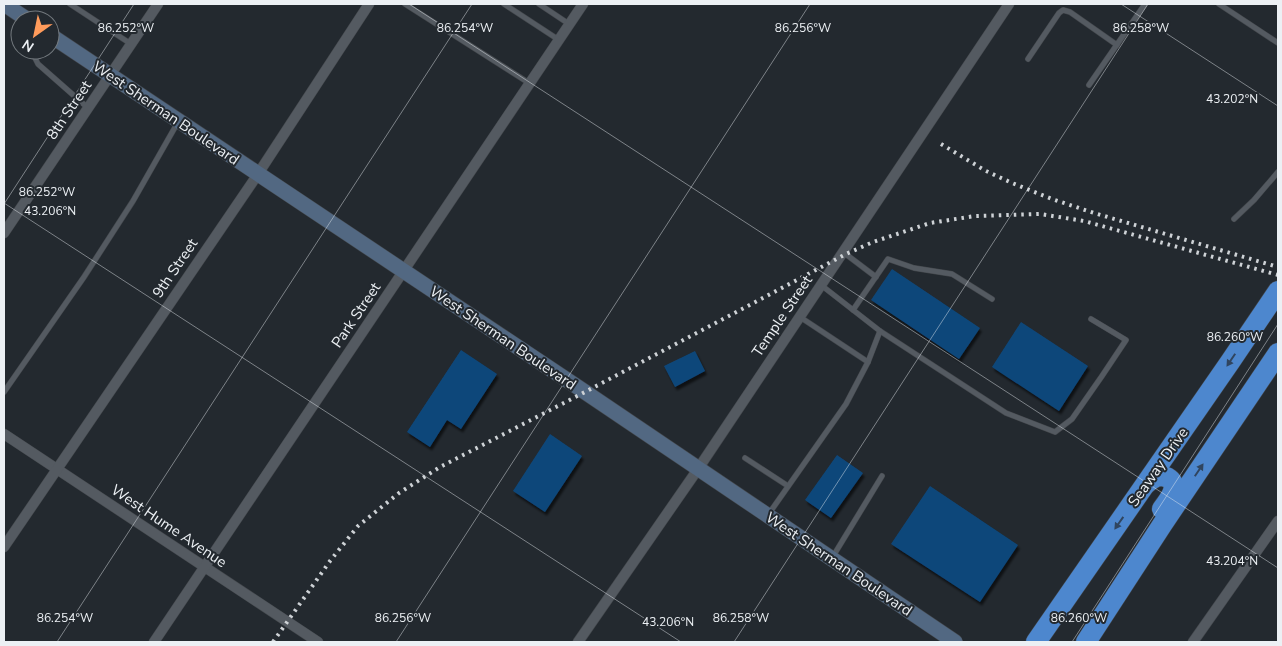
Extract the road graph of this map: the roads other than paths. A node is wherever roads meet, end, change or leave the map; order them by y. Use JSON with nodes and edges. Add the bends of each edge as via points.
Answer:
{"nodes":[{"id":1,"x":70,"y":4,"type":"edge"},
{"id":2,"x":158,"y":4,"type":"edge"},
{"id":3,"x":369,"y":4,"type":"edge"},
{"id":4,"x":405,"y":4,"type":"edge"},
{"id":5,"x":504,"y":4,"type":"edge"},
{"id":6,"x":539,"y":4,"type":"edge"},
{"id":7,"x":583,"y":4,"type":"edge"},
{"id":8,"x":1009,"y":4,"type":"edge"},
{"id":9,"x":1145,"y":4,"type":"edge"},
{"id":10,"x":1220,"y":4,"type":"edge"},
{"id":11,"x":569,"y":24,"type":"junction"},
{"id":12,"x":559,"y":40,"type":"junction"},
{"id":13,"x":60,"y":42,"type":"edge"},
{"id":14,"x":1278,"y":43,"type":"edge"},
{"id":15,"x":131,"y":44,"type":"junction"},
{"id":16,"x":1117,"y":45,"type":"junction"},
{"id":17,"x":1028,"y":59,"type":"dead end"},
{"id":18,"x":36,"y":60,"type":"edge"},
{"id":19,"x":110,"y":75,"type":"junction"},
{"id":20,"x":529,"y":83,"type":"junction"},
{"id":21,"x":1089,"y":85,"type":"dead end"},
{"id":22,"x":88,"y":108,"type":"junction"},
{"id":23,"x":179,"y":121,"type":"junction"},
{"id":24,"x":1278,"y":172,"type":"edge"},
{"id":25,"x":258,"y":174,"type":"junction"},
{"id":26,"x":1234,"y":219,"type":"dead end"},
{"id":27,"x":4,"y":233,"type":"edge"},
{"id":28,"x":842,"y":252,"type":"junction"},
{"id":29,"x":403,"y":271,"type":"junction"},
{"id":30,"x":876,"y":277,"type":"junction"},
{"id":31,"x":821,"y":285,"type":"junction"},
{"id":32,"x":1278,"y":291,"type":"edge"},
{"id":33,"x":992,"y":299,"type":"dead end"},
{"id":34,"x":853,"y":310,"type":"junction"},
{"id":35,"x":800,"y":317,"type":"junction"},
{"id":36,"x":1091,"y":319,"type":"dead end"},
{"id":37,"x":880,"y":331,"type":"junction"},
{"id":38,"x":1278,"y":353,"type":"edge"},
{"id":39,"x":868,"y":362,"type":"junction"},
{"id":40,"x":4,"y":392,"type":"edge"},
{"id":41,"x":4,"y":434,"type":"edge"},
{"id":42,"x":745,"y":458,"type":"dead end"},
{"id":43,"x":56,"y":469,"type":"junction"},
{"id":44,"x":698,"y":469,"type":"junction"},
{"id":45,"x":882,"y":476,"type":"dead end"},
{"id":46,"x":1146,"y":484,"type":"junction"},
{"id":47,"x":788,"y":486,"type":"junction"},
{"id":48,"x":767,"y":515,"type":"junction"},
{"id":49,"x":1278,"y":521,"type":"edge"},
{"id":50,"x":4,"y":547,"type":"edge"},
{"id":51,"x":832,"y":558,"type":"junction"},
{"id":52,"x":205,"y":568,"type":"junction"},
{"id":53,"x":154,"y":642,"type":"edge"},
{"id":54,"x":318,"y":642,"type":"edge"},
{"id":55,"x":578,"y":642,"type":"edge"},
{"id":56,"x":955,"y":642,"type":"edge"},
{"id":57,"x":1036,"y":642,"type":"edge"},
{"id":58,"x":1075,"y":642,"type":"edge"},
{"id":59,"x":1086,"y":642,"type":"edge"},
{"id":60,"x":1194,"y":642,"type":"edge"}],
"edges":[{"from":1,"to":15,"type":"lane"},
{"from":2,"to":15,"type":"street","name":"8th Street"},
{"from":3,"to":25,"type":"street","name":"9th Street"},
{"from":4,"to":20,"type":"lane"},
{"from":5,"to":12,"type":"lane"},
{"from":6,"to":11,"type":"lane"},
{"from":7,"to":11,"type":"street","name":"Park Street"},
{"from":8,"to":28,"type":"street","name":"Temple Street"},
{"from":9,"to":16,"type":"lane"},
{"from":10,"to":14,"type":"lane"},
{"from":11,"to":12,"type":"street","name":"Park Street"},
{"from":12,"to":20,"type":"street","name":"Park Street"},
{"from":13,"to":19,"type":"main road","name":"West Sherman Boulevard"},
{"from":15,"to":19,"type":"street","name":"8th Street"},
{"from":16,"to":17,"type":"lane","via":[[1063,10]]},
{"from":16,"to":21,"type":"lane"},
{"from":18,"to":22,"type":"lane"},
{"from":19,"to":22,"type":"street","name":"8th Street"},
{"from":19,"to":23,"type":"main road","name":"West Sherman Boulevard"},
{"from":20,"to":29,"type":"street","name":"Park Street"},
{"from":22,"to":27,"type":"street","name":"8th Street"},
{"from":23,"to":25,"type":"main road","name":"West Sherman Boulevard"},
{"from":23,"to":40,"type":"lane","via":[[133,201]]},
{"from":24,"to":26,"type":"lane"},
{"from":25,"to":29,"type":"main road","name":"West Sherman Boulevard"},
{"from":25,"to":43,"type":"street","name":"9th Street"},
{"from":28,"to":30,"type":"lane"},
{"from":28,"to":31,"type":"street","name":"Temple Street"},
{"from":29,"to":44,"type":"main road","name":"West Sherman Boulevard"},
{"from":29,"to":52,"type":"street","name":"Park Street"},
{"from":30,"to":33,"type":"lane","via":[[888,260],[952,274]]},
{"from":30,"to":34,"type":"lane"},
{"from":31,"to":34,"type":"lane"},
{"from":31,"to":35,"type":"street","name":"Temple Street"},
{"from":32,"to":46,"type":"highway","name":"Seaway Drive","one_way":true},
{"from":34,"to":37,"type":"lane"},
{"from":35,"to":39,"type":"lane"},
{"from":35,"to":44,"type":"street","name":"Temple Street"},
{"from":36,"to":37,"type":"lane","via":[[1126,340],[1072,419],[1055,432],[1006,413]]},
{"from":37,"to":39,"type":"lane"},
{"from":59,"to":38,"type":"highway","one_way":true},
{"from":39,"to":47,"type":"lane","via":[[846,404]]},
{"from":41,"to":43,"type":"street","name":"West Hume Avenue"},
{"from":42,"to":47,"type":"lane"},
{"from":43,"to":50,"type":"street","name":"9th Street"},
{"from":43,"to":52,"type":"street","name":"West Hume Avenue"},
{"from":44,"to":48,"type":"main road","name":"West Sherman Boulevard"},
{"from":44,"to":55,"type":"street","name":"Temple Street"},
{"from":45,"to":51,"type":"lane"},
{"from":46,"to":57,"type":"highway","name":"Seaway Drive","one_way":true},
{"from":46,"to":58,"type":"highway","via":[[1163,476],[1170,479],[1173,489]]},
{"from":47,"to":48,"type":"lane"},
{"from":48,"to":51,"type":"main road","name":"West Sherman Boulevard"},
{"from":49,"to":60,"type":"street"},
{"from":51,"to":56,"type":"main road","name":"West Sherman Boulevard"},
{"from":52,"to":53,"type":"street","name":"Park Street"},
{"from":52,"to":54,"type":"street","name":"West Hume Avenue"}]}
